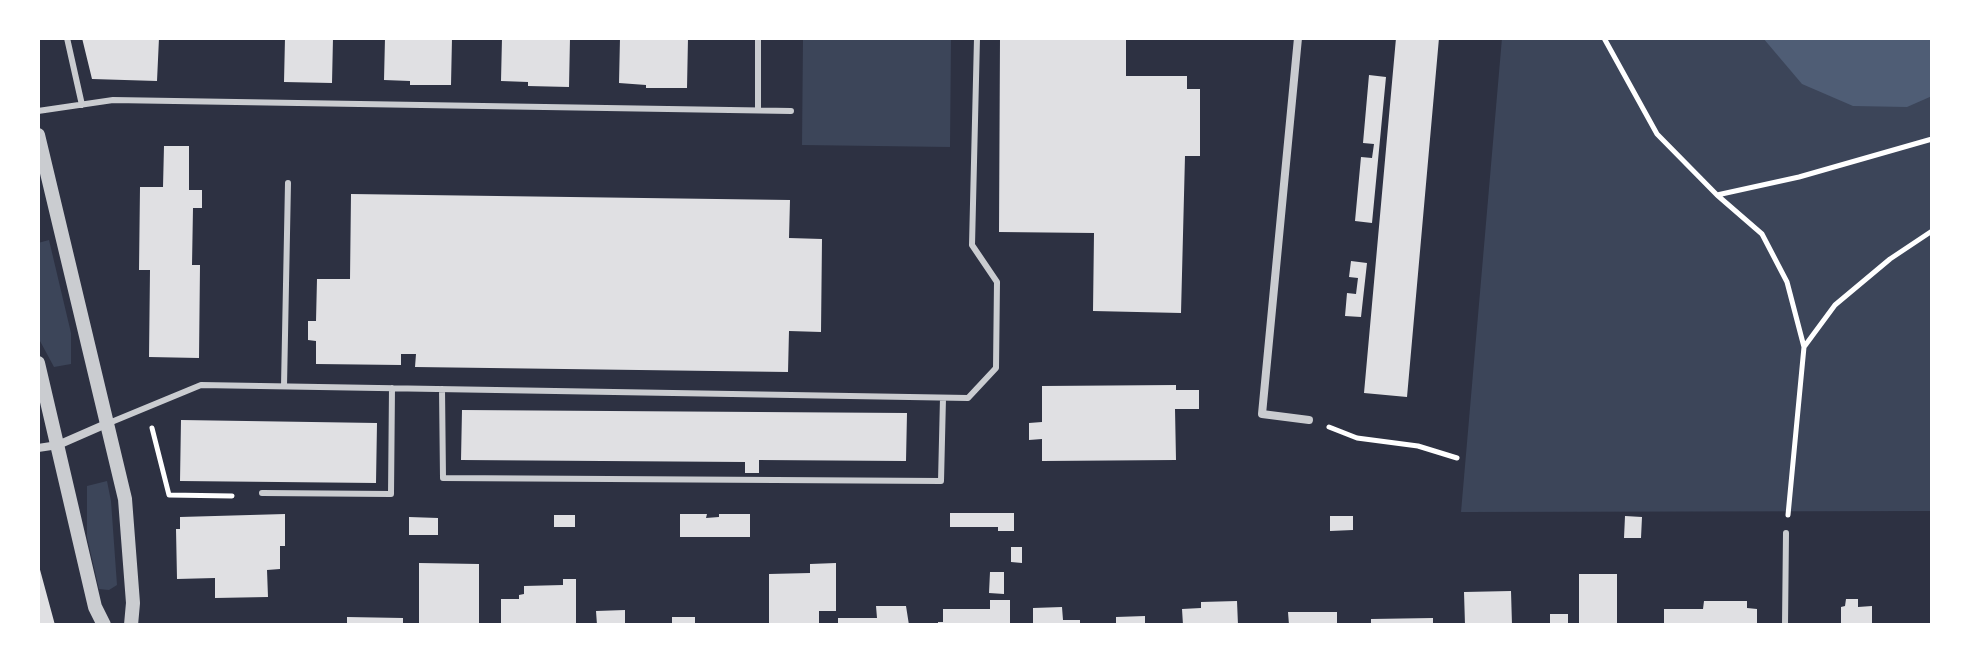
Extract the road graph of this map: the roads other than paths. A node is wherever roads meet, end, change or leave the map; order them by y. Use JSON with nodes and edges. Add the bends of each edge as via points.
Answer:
{"nodes":[{"id":1,"x":67,"y":38,"type":"edge"},
{"id":2,"x":758,"y":38,"type":"edge"},
{"id":3,"x":977,"y":38,"type":"edge"},
{"id":4,"x":1298,"y":38,"type":"edge"},
{"id":5,"x":82,"y":105,"type":"junction"},
{"id":6,"x":758,"y":110,"type":"junction"},
{"id":7,"x":38,"y":111,"type":"edge"},
{"id":8,"x":791,"y":111,"type":"dead end"},
{"id":9,"x":38,"y":135,"type":"edge"},
{"id":10,"x":288,"y":183,"type":"dead end"},
{"id":11,"x":38,"y":363,"type":"edge"},
{"id":12,"x":284,"y":386,"type":"junction"},
{"id":13,"x":392,"y":388,"type":"junction"},
{"id":14,"x":442,"y":389,"type":"junction"},
{"id":15,"x":943,"y":398,"type":"junction"},
{"id":16,"x":1309,"y":420,"type":"road end"},
{"id":17,"x":106,"y":424,"type":"junction"},
{"id":18,"x":58,"y":445,"type":"junction"},
{"id":19,"x":38,"y":448,"type":"edge"},
{"id":20,"x":262,"y":493,"type":"dead end"},
{"id":21,"x":1786,"y":533,"type":"road end"},
{"id":22,"x":104,"y":625,"type":"edge"},
{"id":23,"x":131,"y":625,"type":"edge"},
{"id":24,"x":1785,"y":625,"type":"edge"}],
"edges":[{"from":1,"to":5,"type":"lane"},
{"from":2,"to":6,"type":"lane"},
{"from":3,"to":15,"type":"lane","via":[[972,245],[997,282],[996,368],[968,398]]},
{"from":4,"to":16,"type":"street","via":[[1262,414]]},
{"from":5,"to":6,"type":"lane","via":[[113,100]]},
{"from":5,"to":7,"type":"lane"},
{"from":6,"to":8,"type":"lane"},
{"from":9,"to":17,"type":"street"},
{"from":10,"to":12,"type":"lane"},
{"from":11,"to":18,"type":"street"},
{"from":12,"to":13,"type":"lane"},
{"from":12,"to":17,"type":"lane","via":[[201,385]]},
{"from":13,"to":14,"type":"lane"},
{"from":13,"to":20,"type":"lane","via":[[391,494]]},
{"from":14,"to":15,"type":"lane"},
{"from":14,"to":15,"type":"lane","via":[[443,478],[941,481]]},
{"from":17,"to":18,"type":"street"},
{"from":17,"to":23,"type":"street","via":[[125,499]]},
{"from":18,"to":19,"type":"street"},
{"from":18,"to":22,"type":"street","via":[[95,607]]},
{"from":21,"to":24,"type":"lane"}]}
